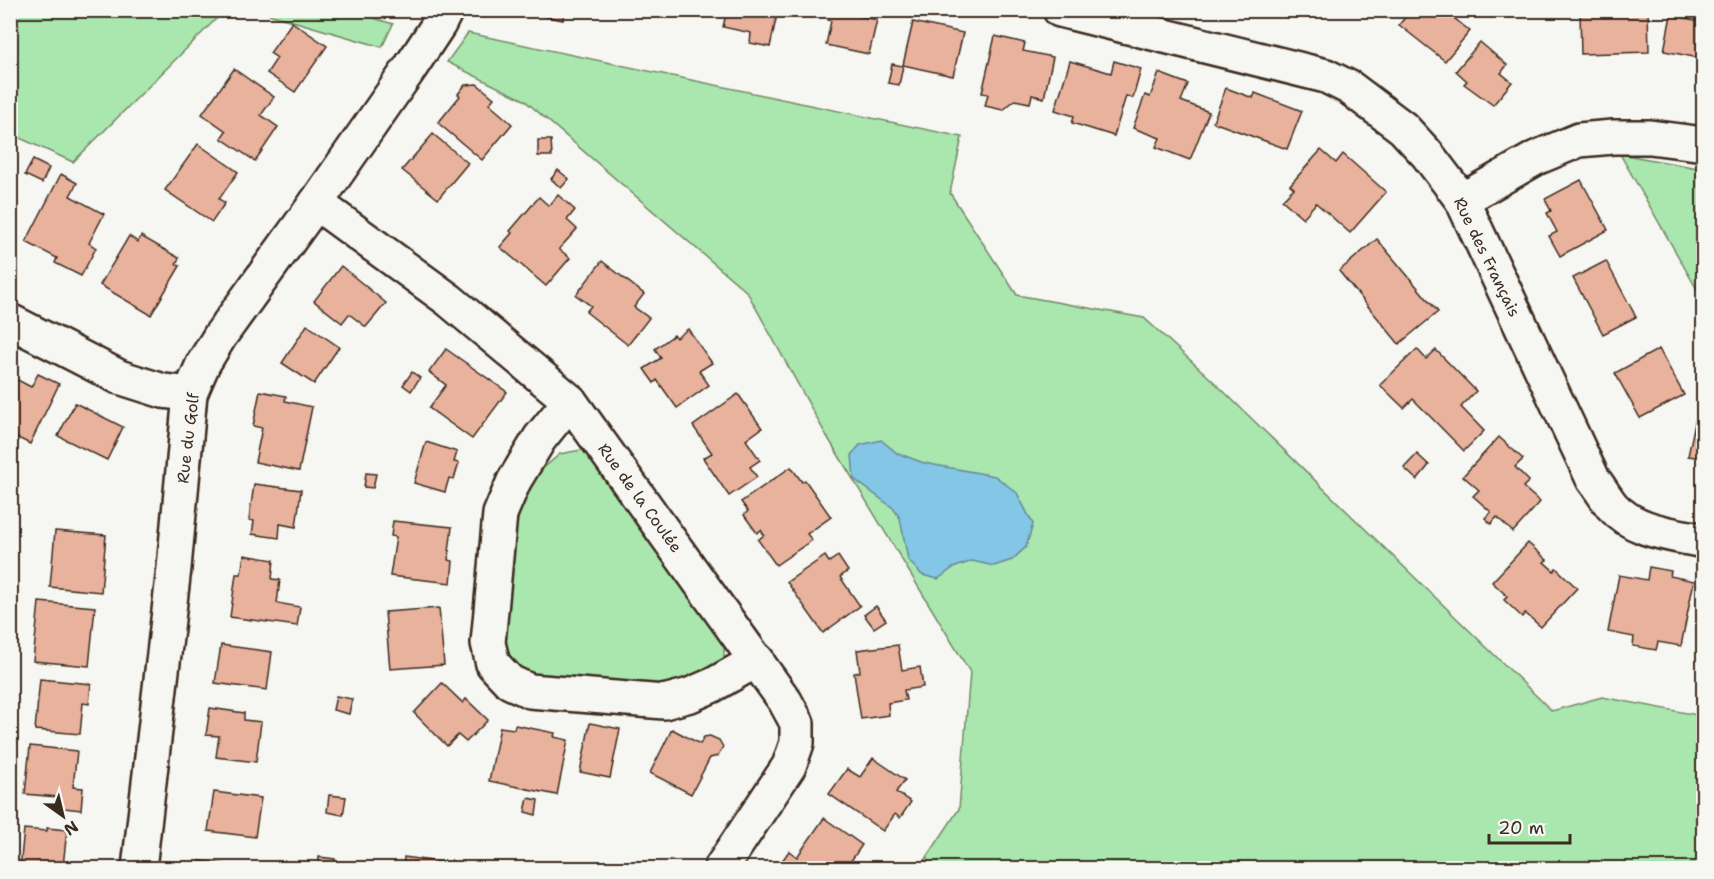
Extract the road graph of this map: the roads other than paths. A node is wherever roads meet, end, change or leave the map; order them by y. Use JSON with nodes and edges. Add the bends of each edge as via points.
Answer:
{"nodes":[{"id":1,"x":446,"y":10,"type":"edge"},
{"id":2,"x":1060,"y":10,"type":"edge"},
{"id":3,"x":1704,"y":144,"type":"edge"},
{"id":4,"x":1461,"y":200,"type":"junction"},
{"id":5,"x":316,"y":203,"type":"junction"},
{"id":6,"x":10,"y":321,"type":"edge"},
{"id":7,"x":190,"y":394,"type":"junction"},
{"id":8,"x":570,"y":402,"type":"junction"},
{"id":9,"x":1704,"y":541,"type":"edge"},
{"id":10,"x":758,"y":660,"type":"junction"},
{"id":11,"x":139,"y":868,"type":"edge"},
{"id":12,"x":721,"y":868,"type":"edge"}],
"edges":[{"from":1,"to":5,"type":"street","name":"Rue du Golf"},
{"from":2,"to":4,"type":"street","name":"Rue des Français","via":[[1326,76],[1350,88],[1403,128]]},
{"from":3,"to":4,"type":"street","via":[[1650,137],[1580,140],[1536,158]]},
{"from":4,"to":9,"type":"street","name":"Rue des Français","via":[[1593,479],[1613,507],[1631,521],[1651,530]]},
{"from":5,"to":7,"type":"street","name":"Rue du Golf","via":[[220,336],[202,364]]},
{"from":5,"to":8,"type":"street","name":"Rue de la Coulée","via":[[449,300]]},
{"from":6,"to":7,"type":"street","via":[[119,377],[163,391]]},
{"from":7,"to":11,"type":"street","name":"Rue du Golf"},
{"from":8,"to":10,"type":"street","name":"Rue de la Coulée"},
{"from":8,"to":10,"type":"street","via":[[540,438],[500,514],[488,643],[493,664],[510,682],[530,691],[664,702],[713,685]]},
{"from":10,"to":12,"type":"street","name":"Rue de la Coulée","via":[[797,723],[797,743],[789,766]]}]}
